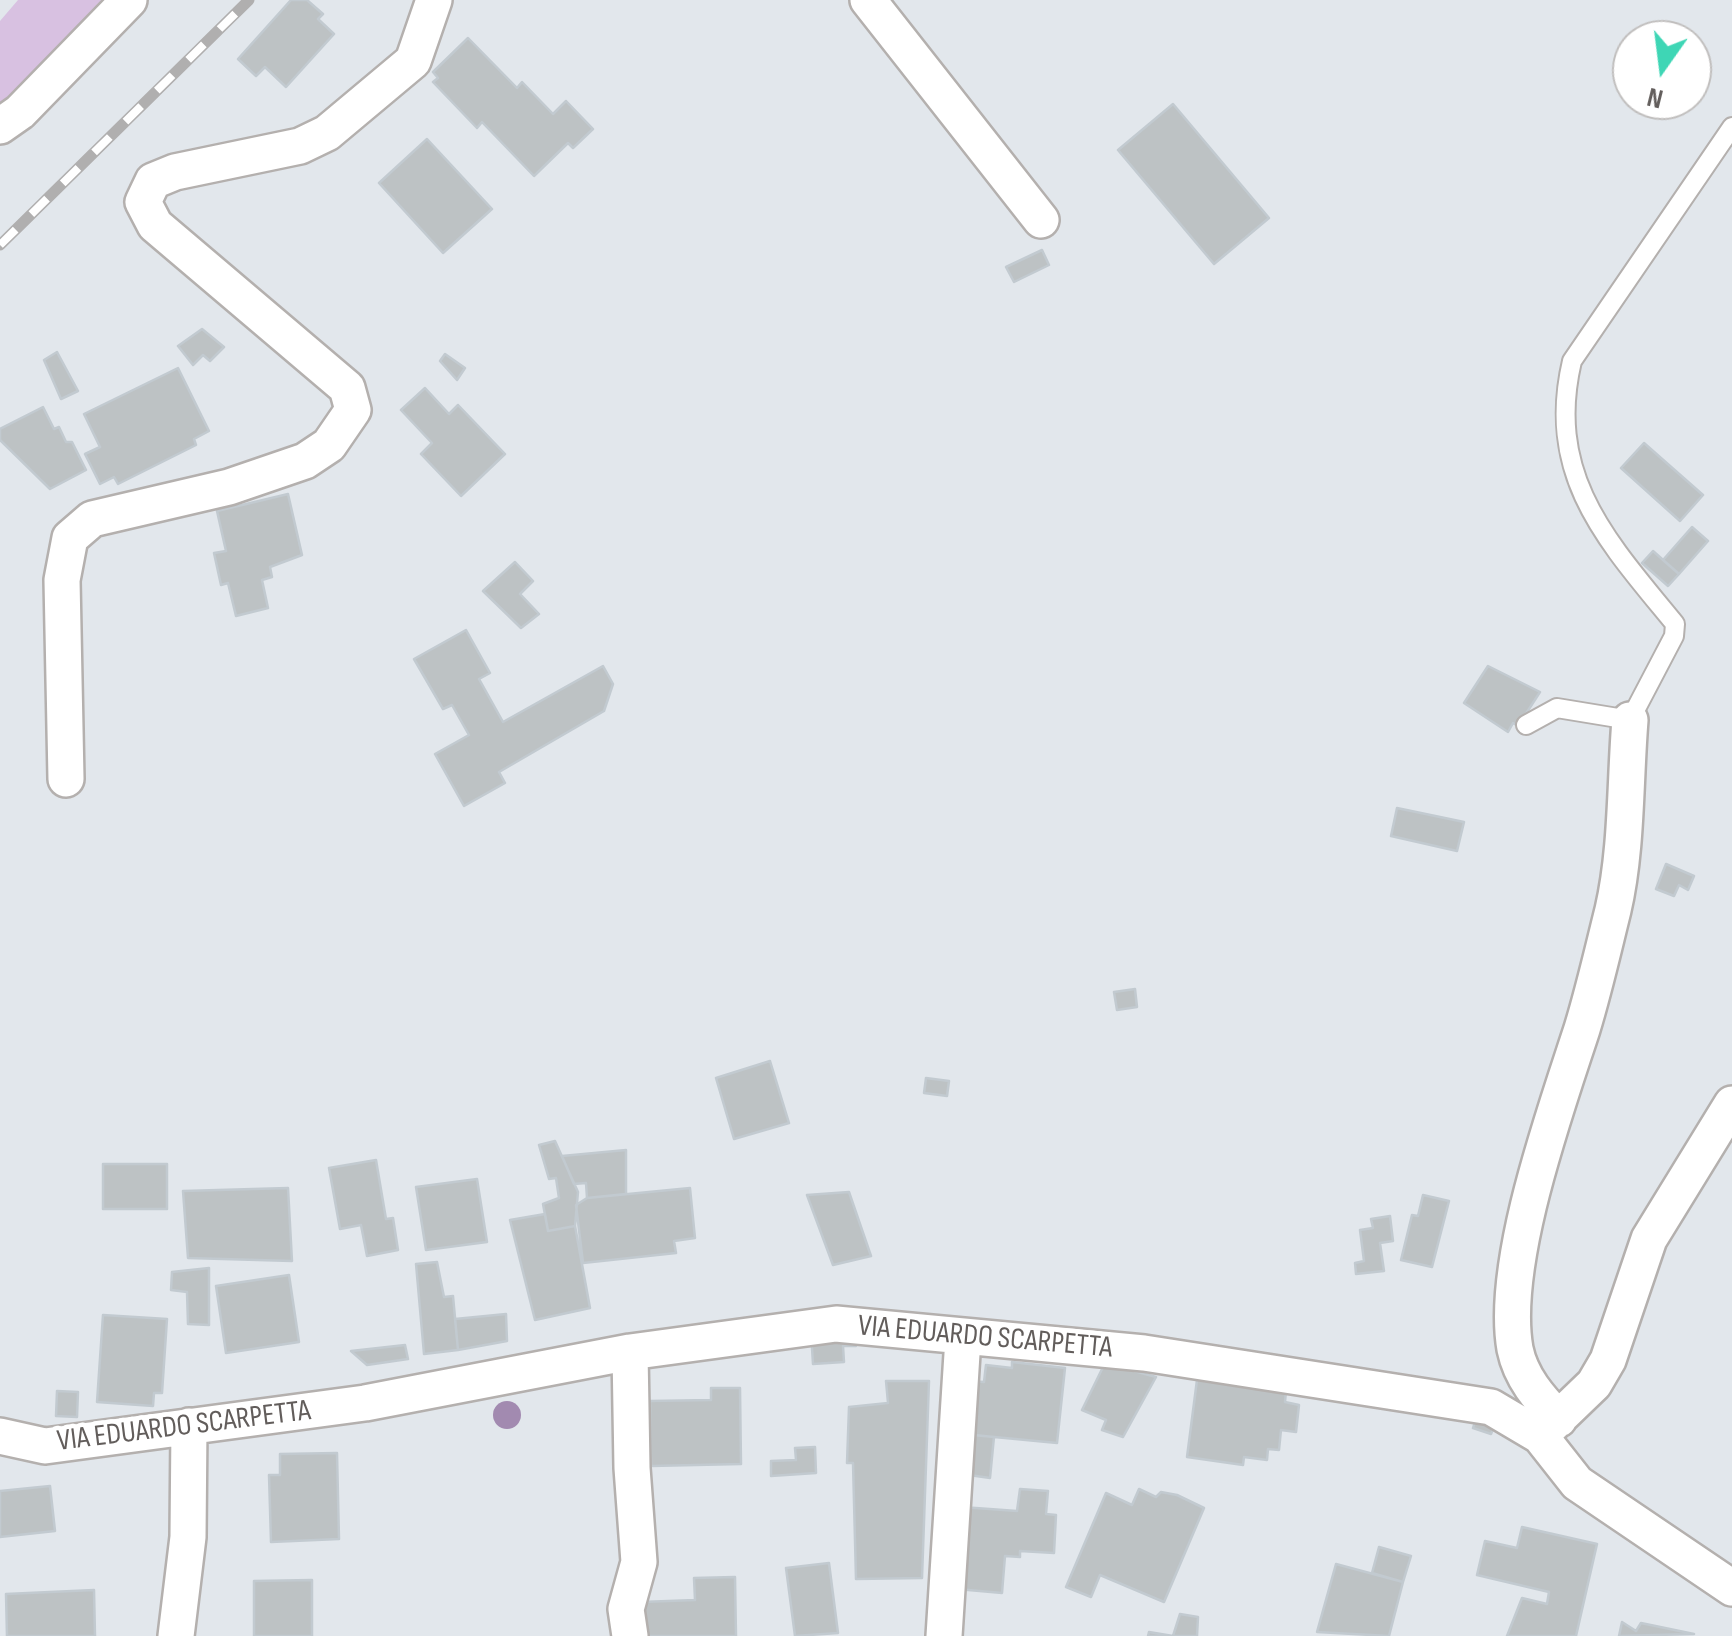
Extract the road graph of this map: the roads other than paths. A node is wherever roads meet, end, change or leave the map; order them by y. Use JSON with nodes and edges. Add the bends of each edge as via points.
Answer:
{"nodes":[{"id":1,"x":129,"y":0,"type":"edge"},
{"id":2,"x":434,"y":0,"type":"edge"},
{"id":3,"x":868,"y":0,"type":"edge"},
{"id":4,"x":0,"y":126,"type":"edge"},
{"id":5,"x":1732,"y":128,"type":"edge"},
{"id":6,"x":1041,"y":220,"type":"dead end"},
{"id":7,"x":1630,"y":720,"type":"junction"},
{"id":8,"x":1526,"y":725,"type":"dead end"},
{"id":9,"x":66,"y":779,"type":"dead end"},
{"id":10,"x":1732,"y":1104,"type":"edge"},
{"id":11,"x":963,"y":1338,"type":"junction"},
{"id":12,"x":630,"y":1352,"type":"junction"},
{"id":13,"x":189,"y":1426,"type":"junction"},
{"id":14,"x":1550,"y":1428,"type":"junction"},
{"id":15,"x":0,"y":1436,"type":"edge"},
{"id":16,"x":1732,"y":1588,"type":"edge"},
{"id":17,"x":176,"y":1636,"type":"edge"},
{"id":18,"x":630,"y":1636,"type":"edge"},
{"id":19,"x":944,"y":1636,"type":"edge"}],
"edges":[{"from":1,"to":4,"type":"street"},
{"from":2,"to":9,"type":"street","via":[[413,61],[328,133],[277,152],[175,172],[145,192],[155,225],[347,388],[353,410],[328,446],[305,462],[92,519],[70,538],[62,580]]},
{"from":3,"to":6,"type":"street"},
{"from":5,"to":7,"type":"lane","via":[[1572,361],[1564,394],[1568,456],[1582,497],[1602,534],[1675,624],[1656,678]]},
{"from":7,"to":8,"type":"lane","via":[[1557,708]]},
{"from":7,"to":14,"type":"street","via":[[1614,904],[1548,1133],[1513,1305],[1516,1350]]},
{"from":10,"to":14,"type":"street","via":[[1649,1239],[1608,1360]]},
{"from":11,"to":12,"type":"street","name":"VIA EDUARDO SCARPETTA","via":[[836,1324]]},
{"from":11,"to":14,"type":"street","name":"VIA EDUARDO SCARPETTA","via":[[1144,1353],[1368,1384],[1491,1407]]},
{"from":11,"to":19,"type":"street"},
{"from":12,"to":13,"type":"street","name":"VIA EDUARDO SCARPETTA","via":[[365,1403]]},
{"from":12,"to":18,"type":"street","via":[[639,1562],[626,1609]]},
{"from":13,"to":15,"type":"street","name":"VIA EDUARDO SCARPETTA","via":[[46,1446]]},
{"from":13,"to":17,"type":"street","via":[[188,1537]]},
{"from":14,"to":16,"type":"street","name":"VIA EDUARDO SCARPETTA","via":[[1577,1483]]}]}
